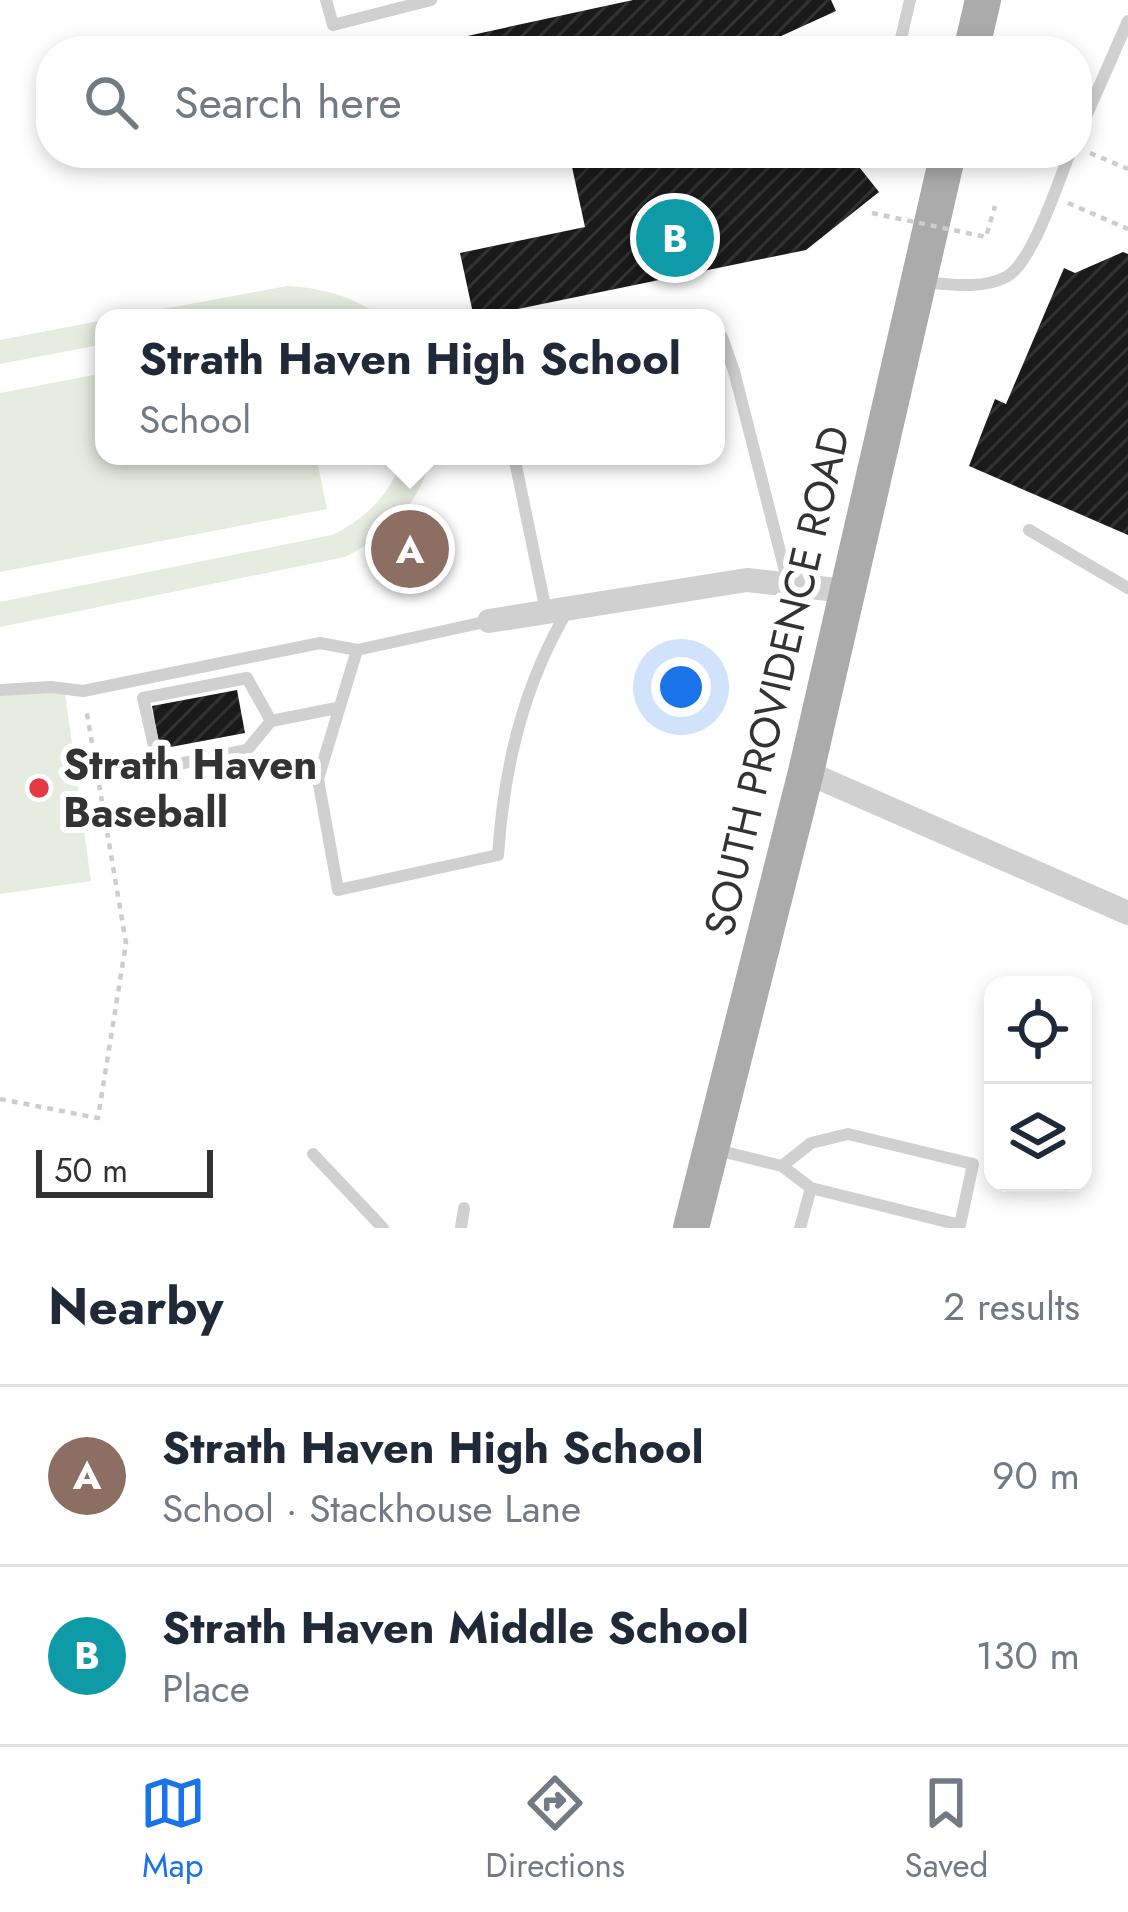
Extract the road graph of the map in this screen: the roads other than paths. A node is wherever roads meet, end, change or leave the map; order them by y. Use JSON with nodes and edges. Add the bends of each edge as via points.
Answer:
{"nodes":[{"id":1,"x":326,"y":0,"type":"edge"},
{"id":2,"x":431,"y":0,"type":"edge"},
{"id":3,"x":910,"y":0,"type":"edge"},
{"id":4,"x":983,"y":0,"type":"edge"},
{"id":5,"x":1128,"y":21,"type":"edge"},
{"id":6,"x":902,"y":36,"type":"edge"},
{"id":7,"x":975,"y":36,"type":"edge"},
{"id":8,"x":1092,"y":103,"type":"edge"},
{"id":9,"x":944,"y":168,"type":"edge"},
{"id":10,"x":1064,"y":168,"type":"edge"},
{"id":11,"x":917,"y":282,"type":"junction"},
{"id":12,"x":725,"y":346,"type":"edge"},
{"id":13,"x":517,"y":465,"type":"edge"},
{"id":14,"x":1029,"y":530,"type":"dead end"},
{"id":15,"x":788,"y":584,"type":"junction"},
{"id":16,"x":1128,"y":588,"type":"edge"},
{"id":17,"x":845,"y":591,"type":"junction"},
{"id":18,"x":558,"y":609,"type":"junction"},
{"id":19,"x":489,"y":621,"type":"joint"},
{"id":20,"x":357,"y":650,"type":"junction"},
{"id":21,"x":0,"y":690,"type":"edge"},
{"id":22,"x":337,"y":708,"type":"junction"},
{"id":23,"x":271,"y":721,"type":"junction"},
{"id":24,"x":806,"y":772,"type":"junction"},
{"id":25,"x":1128,"y":913,"type":"edge"},
{"id":26,"x":710,"y":1148,"type":"junction"},
{"id":27,"x":313,"y":1154,"type":"dead end"},
{"id":28,"x":782,"y":1166,"type":"junction"},
{"id":29,"x":811,"y":1188,"type":"junction"},
{"id":30,"x":464,"y":1208,"type":"dead end"},
{"id":31,"x":383,"y":1228,"type":"edge"},
{"id":32,"x":461,"y":1228,"type":"edge"},
{"id":33,"x":691,"y":1228,"type":"edge"},
{"id":34,"x":800,"y":1228,"type":"edge"}],
"edges":[{"from":1,"to":2,"type":"lane","via":[[333,26]]},
{"from":3,"to":6,"type":"lane"},
{"from":4,"to":7,"type":"main road"},
{"from":5,"to":8,"type":"lane"},
{"from":9,"to":11,"type":"main road","name":"SOUTH PROVIDENCE ROAD"},
{"from":10,"to":11,"type":"lane","via":[[1026,258],[1007,277],[968,286]]},
{"from":11,"to":17,"type":"main road","name":"SOUTH PROVIDENCE ROAD"},
{"from":12,"to":15,"type":"lane"},
{"from":13,"to":18,"type":"lane"},
{"from":14,"to":16,"type":"lane"},
{"from":15,"to":17,"type":"street"},
{"from":15,"to":18,"type":"street","via":[[747,580]]},
{"from":17,"to":24,"type":"main road","name":"SOUTH PROVIDENCE ROAD"},
{"from":18,"to":19,"type":"street"},
{"from":18,"to":22,"type":"lane","via":[[502,784],[498,855],[338,890],[318,779]]},
{"from":19,"to":20,"type":"lane"},
{"from":20,"to":21,"type":"lane","via":[[320,643],[83,691]]},
{"from":20,"to":22,"type":"lane"},
{"from":22,"to":23,"type":"lane"},
{"from":23,"to":23,"type":"lane","via":[[247,750],[159,768],[143,698],[247,678]]},
{"from":24,"to":25,"type":"street"},
{"from":24,"to":26,"type":"main road","name":"SOUTH PROVIDENCE ROAD"},
{"from":26,"to":28,"type":"lane"},
{"from":26,"to":33,"type":"main road","name":"SOUTH PROVIDENCE ROAD"},
{"from":27,"to":31,"type":"lane"},
{"from":28,"to":29,"type":"lane"},
{"from":28,"to":29,"type":"lane","via":[[811,1143],[848,1134],[973,1164],[960,1225]]},
{"from":29,"to":34,"type":"lane"},
{"from":30,"to":32,"type":"lane"}]}
